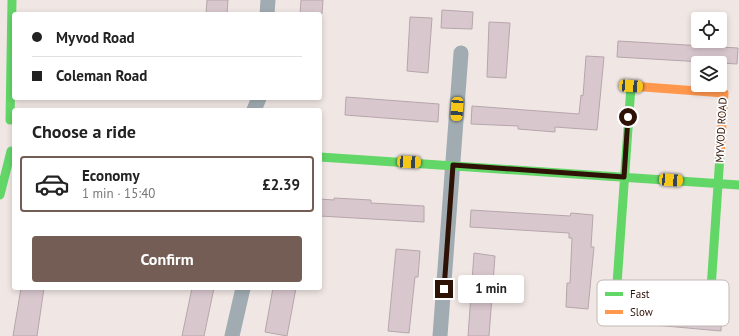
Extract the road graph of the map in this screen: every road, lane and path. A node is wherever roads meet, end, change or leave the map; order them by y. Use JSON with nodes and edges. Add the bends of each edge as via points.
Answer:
{"nodes":[{"id":1,"x":11,"y":0,"type":"edge"},
{"id":2,"x":268,"y":0,"type":"edge"},
{"id":3,"x":267,"y":12,"type":"edge"},
{"id":4,"x":1,"y":52,"type":"dead end"},
{"id":5,"x":461,"y":53,"type":"dead end"},
{"id":6,"x":0,"y":117,"type":"edge"},
{"id":7,"x":12,"y":122,"type":"edge"},
{"id":8,"x":12,"y":149,"type":"edge"},
{"id":9,"x":12,"y":153,"type":"edge"},
{"id":10,"x":0,"y":154,"type":"edge"},
{"id":11,"x":322,"y":157,"type":"edge"},
{"id":12,"x":453,"y":165,"type":"junction"},
{"id":13,"x":624,"y":177,"type":"junction"},
{"id":14,"x":718,"y":183,"type":"junction"},
{"id":15,"x":739,"y":185,"type":"edge"},
{"id":16,"x":0,"y":195,"type":"edge"},
{"id":17,"x":617,"y":280,"type":"edge"},
{"id":18,"x":712,"y":280,"type":"edge"},
{"id":19,"x":243,"y":290,"type":"edge"},
{"id":20,"x":232,"y":336,"type":"edge"},
{"id":21,"x":440,"y":336,"type":"edge"}],
"edges":[{"from":1,"to":4,"type":"street"},
{"from":1,"to":7,"type":"street"},
{"from":2,"to":3,"type":"street"},
{"from":5,"to":12,"type":"street"},
{"from":6,"to":7,"type":"street"},
{"from":8,"to":10,"type":"street"},
{"from":9,"to":16,"type":"street"},
{"from":11,"to":12,"type":"street"},
{"from":12,"to":13,"type":"street"},
{"from":12,"to":21,"type":"street"},
{"from":13,"to":14,"type":"street"},
{"from":13,"to":14,"type":"street","name":"MYVOD ROAD","via":[[631,86],[724,93]]},
{"from":13,"to":17,"type":"street"},
{"from":14,"to":15,"type":"street"},
{"from":14,"to":18,"type":"street"},
{"from":19,"to":20,"type":"street"}]}
